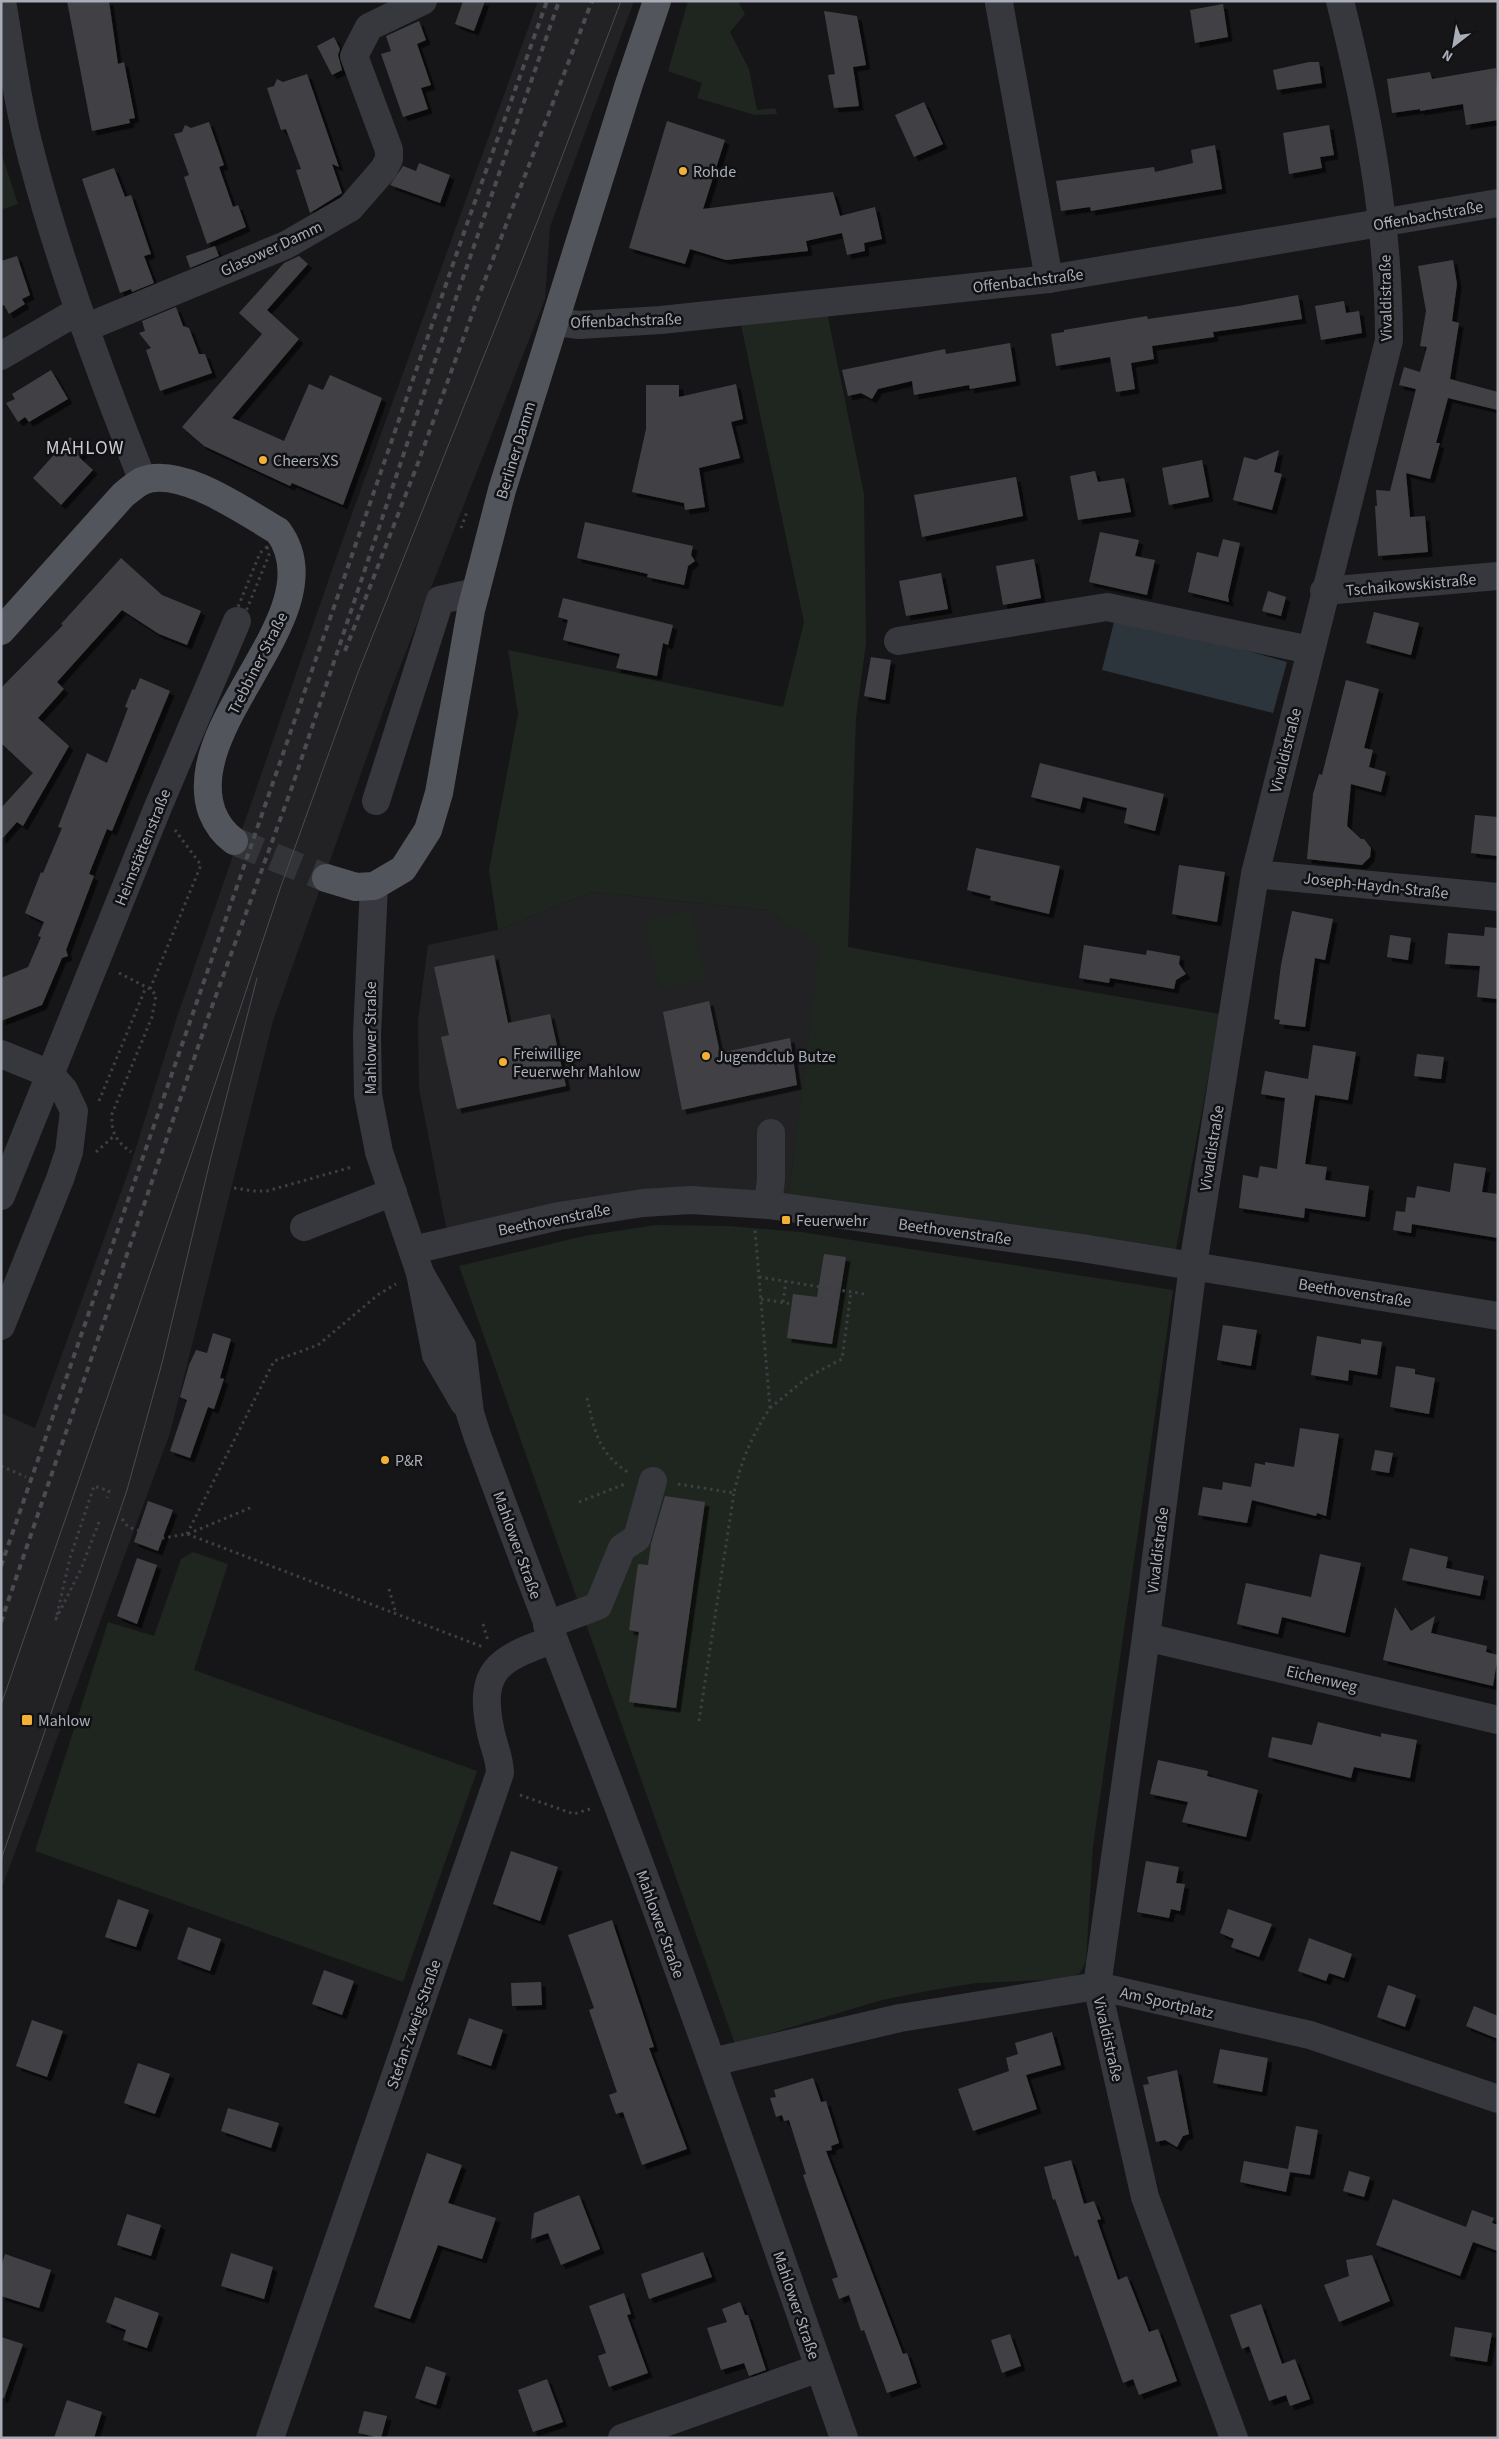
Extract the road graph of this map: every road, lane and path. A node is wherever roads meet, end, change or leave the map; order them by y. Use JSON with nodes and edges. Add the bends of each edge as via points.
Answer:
{"nodes":[{"id":1,"x":2,"y":1,"type":"edge"},
{"id":2,"x":423,"y":1,"type":"edge"},
{"id":3,"x":657,"y":1,"type":"edge"},
{"id":4,"x":1340,"y":1,"type":"edge"},
{"id":5,"x":999,"y":4,"type":"dead end"},
{"id":6,"x":10,"y":110,"type":"edge"},
{"id":7,"x":1498,"y":203,"type":"edge"},
{"id":8,"x":1382,"y":223,"type":"junction"},
{"id":9,"x":1049,"y":279,"type":"junction"},
{"id":10,"x":82,"y":320,"type":"junction"},
{"id":11,"x":556,"y":322,"type":"junction"},
{"id":12,"x":1,"y":356,"type":"edge"},
{"id":13,"x":143,"y":481,"type":"junction"},
{"id":14,"x":1498,"y":576,"type":"edge"},
{"id":15,"x":1324,"y":591,"type":"junction"},
{"id":16,"x":476,"y":592,"type":"junction"},
{"id":17,"x":237,"y":621,"type":"junction"},
{"id":18,"x":1,"y":631,"type":"edge"},
{"id":19,"x":898,"y":640,"type":"dead end"},
{"id":20,"x":1310,"y":650,"type":"junction"},
{"id":21,"x":376,"y":801,"type":"dead end"},
{"id":22,"x":158,"y":807,"type":"junction"},
{"id":23,"x":234,"y":841,"type":"tunnel mouth"},
{"id":24,"x":1255,"y":874,"type":"junction"},
{"id":25,"x":326,"y":878,"type":"tunnel mouth"},
{"id":26,"x":374,"y":886,"type":"junction"},
{"id":27,"x":1498,"y":897,"type":"edge"},
{"id":28,"x":96,"y":962,"type":"junction"},
{"id":29,"x":146,"y":986,"type":"junction"},
{"id":30,"x":150,"y":988,"type":"junction"},
{"id":31,"x":1,"y":1054,"type":"edge"},
{"id":32,"x":50,"y":1074,"type":"junction"},
{"id":33,"x":97,"y":1107,"type":"dead end"},
{"id":34,"x":770,"y":1133,"type":"dead end"},
{"id":35,"x":114,"y":1136,"type":"junction"},
{"id":36,"x":131,"y":1152,"type":"dead end"},
{"id":37,"x":94,"y":1153,"type":"dead end"},
{"id":38,"x":352,"y":1167,"type":"dead end"},
{"id":39,"x":234,"y":1188,"type":"dead end"},
{"id":40,"x":393,"y":1192,"type":"junction"},
{"id":41,"x":1,"y":1196,"type":"edge"},
{"id":42,"x":761,"y":1205,"type":"junction"},
{"id":43,"x":304,"y":1227,"type":"dead end"},
{"id":44,"x":417,"y":1262,"type":"junction"},
{"id":45,"x":1193,"y":1265,"type":"junction"},
{"id":46,"x":759,"y":1277,"type":"junction"},
{"id":47,"x":786,"y":1281,"type":"junction"},
{"id":48,"x":851,"y":1292,"type":"junction"},
{"id":49,"x":864,"y":1294,"type":"dead end"},
{"id":50,"x":761,"y":1298,"type":"junction"},
{"id":51,"x":783,"y":1302,"type":"junction"},
{"id":52,"x":792,"y":1304,"type":"dead end"},
{"id":53,"x":1498,"y":1316,"type":"edge"},
{"id":54,"x":1,"y":1326,"type":"edge"},
{"id":55,"x":587,"y":1398,"type":"dead end"},
{"id":56,"x":770,"y":1408,"type":"junction"},
{"id":57,"x":1,"y":1466,"type":"edge"},
{"id":58,"x":26,"y":1478,"type":"dead end"},
{"id":59,"x":645,"y":1480,"type":"junction"},
{"id":60,"x":734,"y":1493,"type":"junction"},
{"id":61,"x":107,"y":1498,"type":"dead end"},
{"id":62,"x":579,"y":1502,"type":"dead end"},
{"id":63,"x":252,"y":1507,"type":"dead end"},
{"id":64,"x":122,"y":1519,"type":"dead end"},
{"id":65,"x":99,"y":1522,"type":"dead end"},
{"id":66,"x":187,"y":1534,"type":"junction"},
{"id":67,"x":389,"y":1589,"type":"dead end"},
{"id":68,"x":396,"y":1614,"type":"junction"},
{"id":69,"x":483,"y":1624,"type":"dead end"},
{"id":70,"x":550,"y":1633,"type":"junction"},
{"id":71,"x":1146,"y":1637,"type":"junction"},
{"id":72,"x":1498,"y":1720,"type":"edge"},
{"id":73,"x":699,"y":1721,"type":"dead end"},
{"id":74,"x":518,"y":1794,"type":"dead end"},
{"id":75,"x":600,"y":1806,"type":"dead end"},
{"id":76,"x":1097,"y":1986,"type":"junction"},
{"id":77,"x":712,"y":2062,"type":"junction"},
{"id":78,"x":1498,"y":2099,"type":"edge"},
{"id":79,"x":819,"y":2368,"type":"junction"},
{"id":80,"x":270,"y":2438,"type":"edge"},
{"id":81,"x":622,"y":2438,"type":"edge"},
{"id":82,"x":844,"y":2438,"type":"edge"},
{"id":83,"x":1234,"y":2438,"type":"edge"}],
"edges":[{"from":1,"to":6,"type":"street"},
{"from":2,"to":10,"type":"street","name":"Glasower Damm","via":[[369,27],[354,56],[389,150],[389,159],[350,208],[286,245]]},
{"from":3,"to":11,"type":"main road","name":"Berliner Damm"},
{"from":4,"to":8,"type":"street","name":"Vivaldistraße","via":[[1358,71]]},
{"from":5,"to":9,"type":"street"},
{"from":6,"to":10,"type":"street","via":[[32,158]]},
{"from":7,"to":8,"type":"street","name":"Offenbachstraße"},
{"from":8,"to":9,"type":"street","name":"Offenbachstraße"},
{"from":8,"to":15,"type":"street","name":"Vivaldistraße","via":[[1389,286],[1389,340]]},
{"from":9,"to":11,"type":"street","name":"Offenbachstraße","via":[[661,320],[579,325]]},
{"from":10,"to":12,"type":"street"},
{"from":10,"to":13,"type":"street"},
{"from":11,"to":16,"type":"main road","name":"Berliner Damm","via":[[502,490]]},
{"from":13,"to":18,"type":"main road","name":"Trebbiner Straße","via":[[123,495]]},
{"from":13,"to":23,"type":"main road","name":"Trebbiner Straße","via":[[174,479],[203,489],[278,531],[286,541],[292,568],[288,604],[224,727],[211,759],[207,792],[210,804],[218,826]]},
{"from":14,"to":15,"type":"street","name":"Tschaikowskistraße"},
{"from":15,"to":20,"type":"street","name":"Vivaldistraße"},
{"from":16,"to":21,"type":"street","via":[[440,600]]},
{"from":16,"to":26,"type":"main road","name":"Berliner Damm","via":[[470,610],[439,793],[428,830],[403,869]]},
{"from":17,"to":17,"type":"path","via":[[236,612],[260,553],[267,547],[269,555],[248,608]]},
{"from":17,"to":22,"type":"street","name":"Heimstättenstraße"},
{"from":19,"to":20,"type":"street","via":[[1107,607]]},
{"from":20,"to":24,"type":"street","name":"Vivaldistraße"},
{"from":22,"to":28,"type":"street","name":"Heimstättenstraße"},
{"from":22,"to":30,"type":"path","via":[[202,865]]},
{"from":24,"to":27,"type":"street","name":"Joseph-Haydn-Straße"},
{"from":24,"to":45,"type":"street","name":"Vivaldistraße"},
{"from":25,"to":26,"type":"main road","via":[[356,887]]},
{"from":26,"to":40,"type":"street","name":"Mahlower Straße","via":[[367,1034],[368,1095],[379,1152]]},
{"from":28,"to":29,"type":"path"},
{"from":28,"to":32,"type":"street","name":"Heimstättenstraße"},
{"from":29,"to":30,"type":"path"},
{"from":29,"to":33,"type":"path"},
{"from":30,"to":35,"type":"path","via":[[156,995],[152,1017],[112,1114]]},
{"from":31,"to":32,"type":"street"},
{"from":32,"to":41,"type":"street","name":"Heimstättenstraße"},
{"from":32,"to":54,"type":"street","via":[[64,1090],[74,1111],[69,1152]]},
{"from":34,"to":42,"type":"street","via":[[771,1179]]},
{"from":35,"to":36,"type":"path"},
{"from":35,"to":37,"type":"path"},
{"from":38,"to":39,"type":"path","via":[[267,1191]]},
{"from":40,"to":43,"type":"street"},
{"from":40,"to":44,"type":"street","name":"Mahlower Straße"},
{"from":42,"to":44,"type":"street","name":"Beethovenstraße","via":[[691,1200],[643,1203],[559,1216]]},
{"from":42,"to":45,"type":"street","name":"Beethovenstraße"},
{"from":42,"to":46,"type":"path"},
{"from":44,"to":66,"type":"path","via":[[399,1282],[379,1294],[318,1345],[274,1361]]},
{"from":44,"to":70,"type":"street","name":"Mahlower Straße","via":[[462,1346],[470,1413]]},
{"from":45,"to":53,"type":"street","name":"Beethovenstraße"},
{"from":45,"to":71,"type":"street","name":"Vivaldistraße"},
{"from":46,"to":47,"type":"path"},
{"from":46,"to":50,"type":"path"},
{"from":47,"to":48,"type":"path"},
{"from":47,"to":51,"type":"path"},
{"from":48,"to":49,"type":"path"},
{"from":48,"to":56,"type":"path","via":[[842,1359],[808,1377]]},
{"from":50,"to":51,"type":"path"},
{"from":50,"to":56,"type":"path"},
{"from":51,"to":52,"type":"path"},
{"from":55,"to":59,"type":"path","via":[[596,1438],[615,1464]]},
{"from":56,"to":60,"type":"path","via":[[754,1432]]},
{"from":57,"to":58,"type":"path"},
{"from":59,"to":60,"type":"path"},
{"from":59,"to":62,"type":"path"},
{"from":59,"to":70,"type":"street","name":"Stefan-Zweig-Straße","via":[[637,1538],[622,1548],[598,1606]]},
{"from":60,"to":73,"type":"path"},
{"from":61,"to":65,"type":"path","via":[[109,1492],[94,1486],[70,1558],[56,1619],[81,1569]]},
{"from":63,"to":66,"type":"path"},
{"from":64,"to":66,"type":"path","via":[[128,1527],[163,1538]]},
{"from":66,"to":68,"type":"path"},
{"from":67,"to":68,"type":"path"},
{"from":68,"to":69,"type":"path","via":[[490,1649]]},
{"from":70,"to":77,"type":"street","name":"Mahlower Straße"},
{"from":70,"to":80,"type":"street","name":"Stefan-Zweig-Straße","via":[[506,1659],[490,1678],[487,1716],[500,1773]]},
{"from":71,"to":72,"type":"street","name":"Eichenweg"},
{"from":71,"to":76,"type":"street","name":"Vivaldistraße"},
{"from":74,"to":75,"type":"path","via":[[574,1814]]},
{"from":76,"to":77,"type":"street","name":"Am Sportplatz","via":[[900,2018]]},
{"from":76,"to":78,"type":"street","name":"Am Sportplatz","via":[[1310,2035]]},
{"from":76,"to":83,"type":"street","name":"Vivaldistraße","via":[[1145,2197]]},
{"from":77,"to":79,"type":"street","name":"Mahlower Straße"},
{"from":79,"to":81,"type":"street"},
{"from":79,"to":82,"type":"street","name":"Mahlower Straße"}]}
